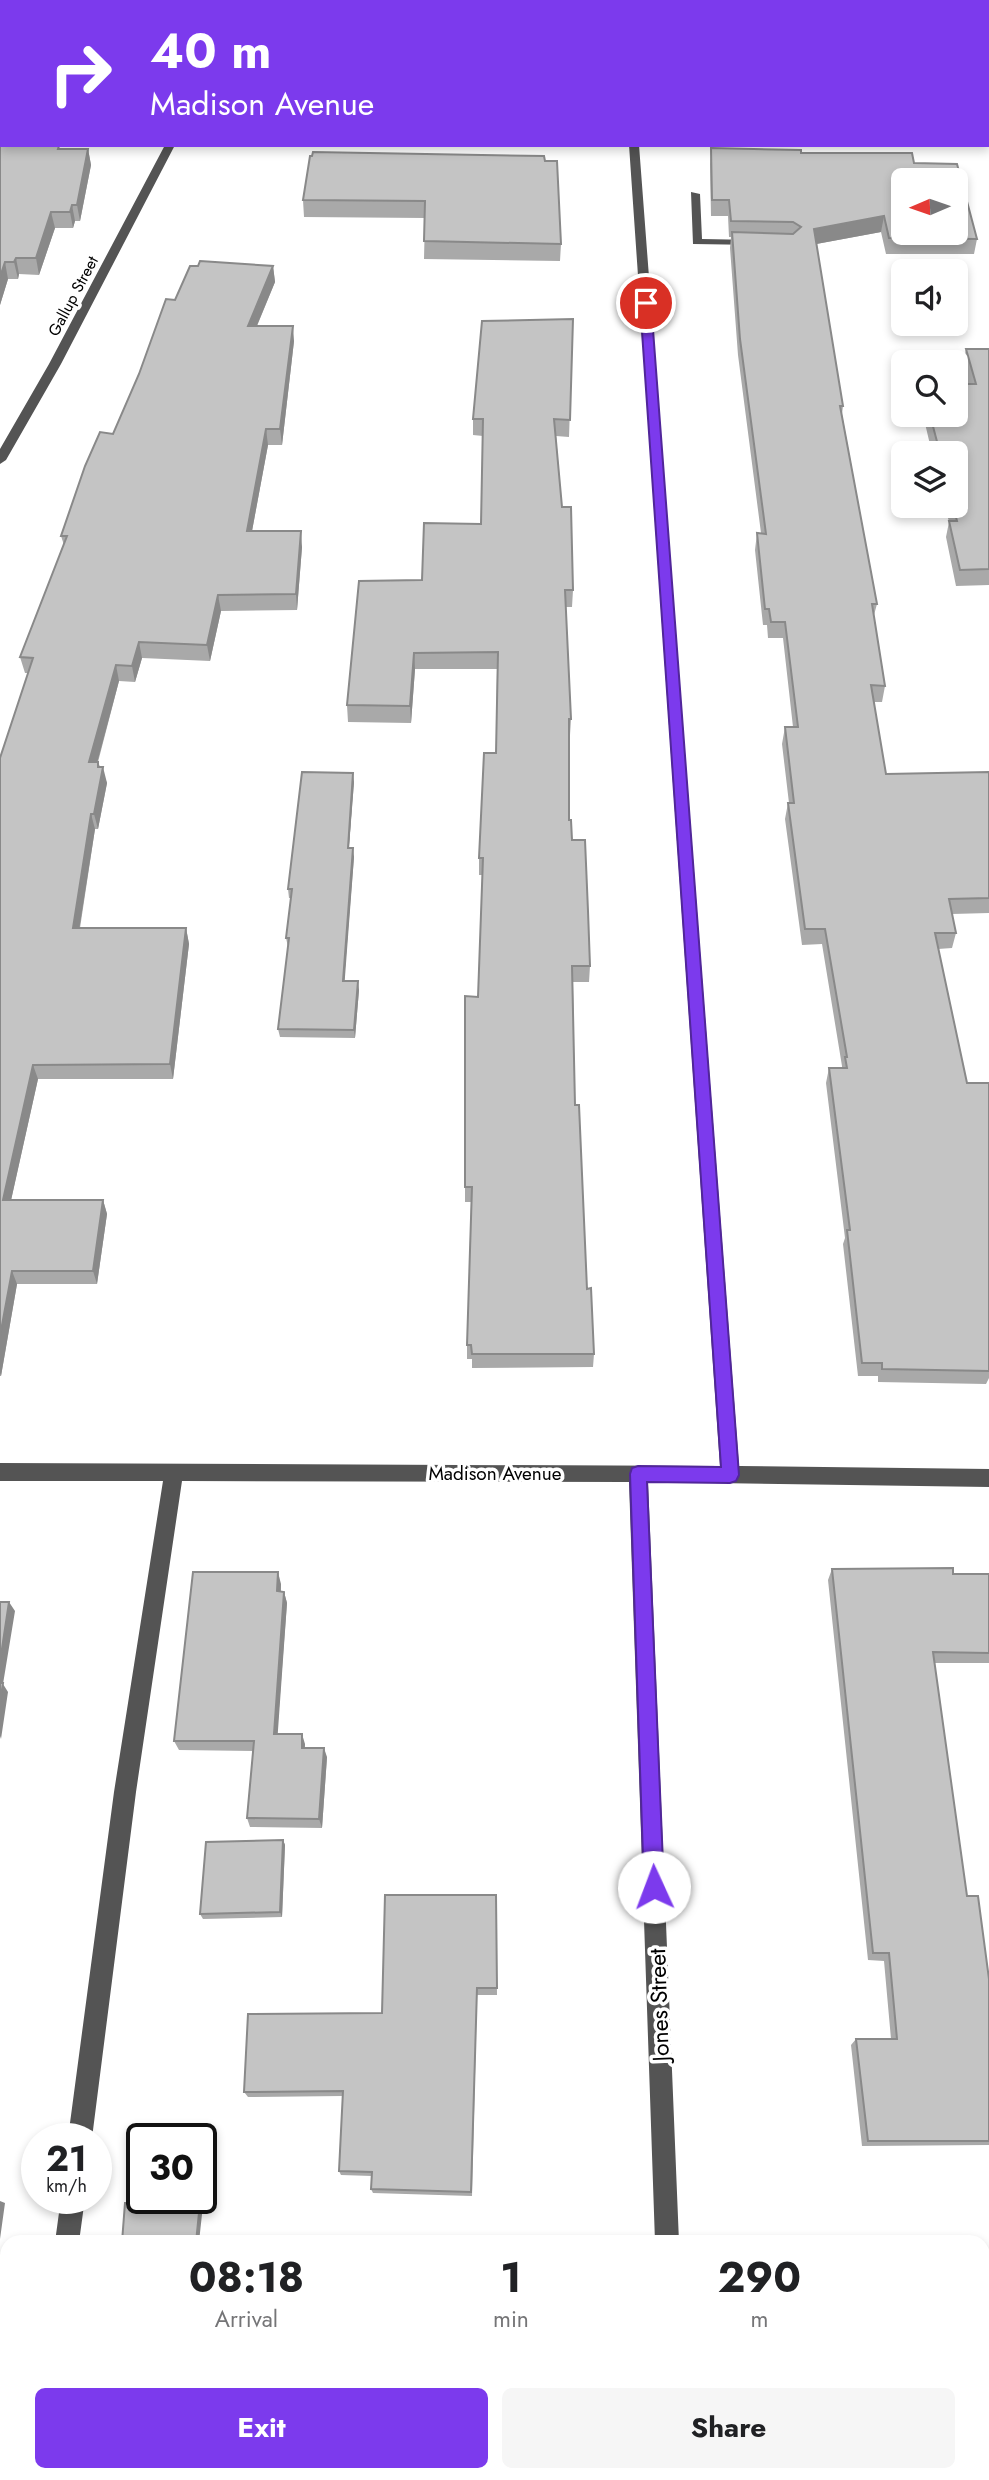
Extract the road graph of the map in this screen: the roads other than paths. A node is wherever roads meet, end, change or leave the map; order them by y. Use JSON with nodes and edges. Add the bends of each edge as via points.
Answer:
{"nodes":[{"id":1,"x":169,"y":147,"type":"edge"},
{"id":2,"x":634,"y":147,"type":"edge"},
{"id":3,"x":695,"y":194,"type":"dead end"},
{"id":4,"x":764,"y":243,"type":"edge"},
{"id":5,"x":0,"y":460,"type":"edge"},
{"id":6,"x":0,"y":1472,"type":"edge"},
{"id":7,"x":174,"y":1472,"type":"junction"},
{"id":8,"x":638,"y":1474,"type":"junction"},
{"id":9,"x":730,"y":1475,"type":"junction"},
{"id":10,"x":989,"y":1478,"type":"edge"},
{"id":11,"x":82,"y":2123,"type":"edge"},
{"id":12,"x":71,"y":2214,"type":"edge"},
{"id":13,"x":68,"y":2235,"type":"edge"},
{"id":14,"x":667,"y":2235,"type":"edge"}],
"edges":[{"from":1,"to":5,"type":"street","name":"Gallup Street"},
{"from":2,"to":9,"type":"street"},
{"from":3,"to":4,"type":"street","via":[[697,242]]},
{"from":6,"to":7,"type":"street","name":"Madison Avenue"},
{"from":7,"to":8,"type":"street","name":"Madison Avenue"},
{"from":7,"to":11,"type":"street","via":[[125,1791]]},
{"from":8,"to":9,"type":"street","name":"Madison Avenue"},
{"from":8,"to":14,"type":"street","name":"Jones Street"},
{"from":9,"to":10,"type":"street","name":"Madison Avenue"},
{"from":12,"to":13,"type":"street"}]}
